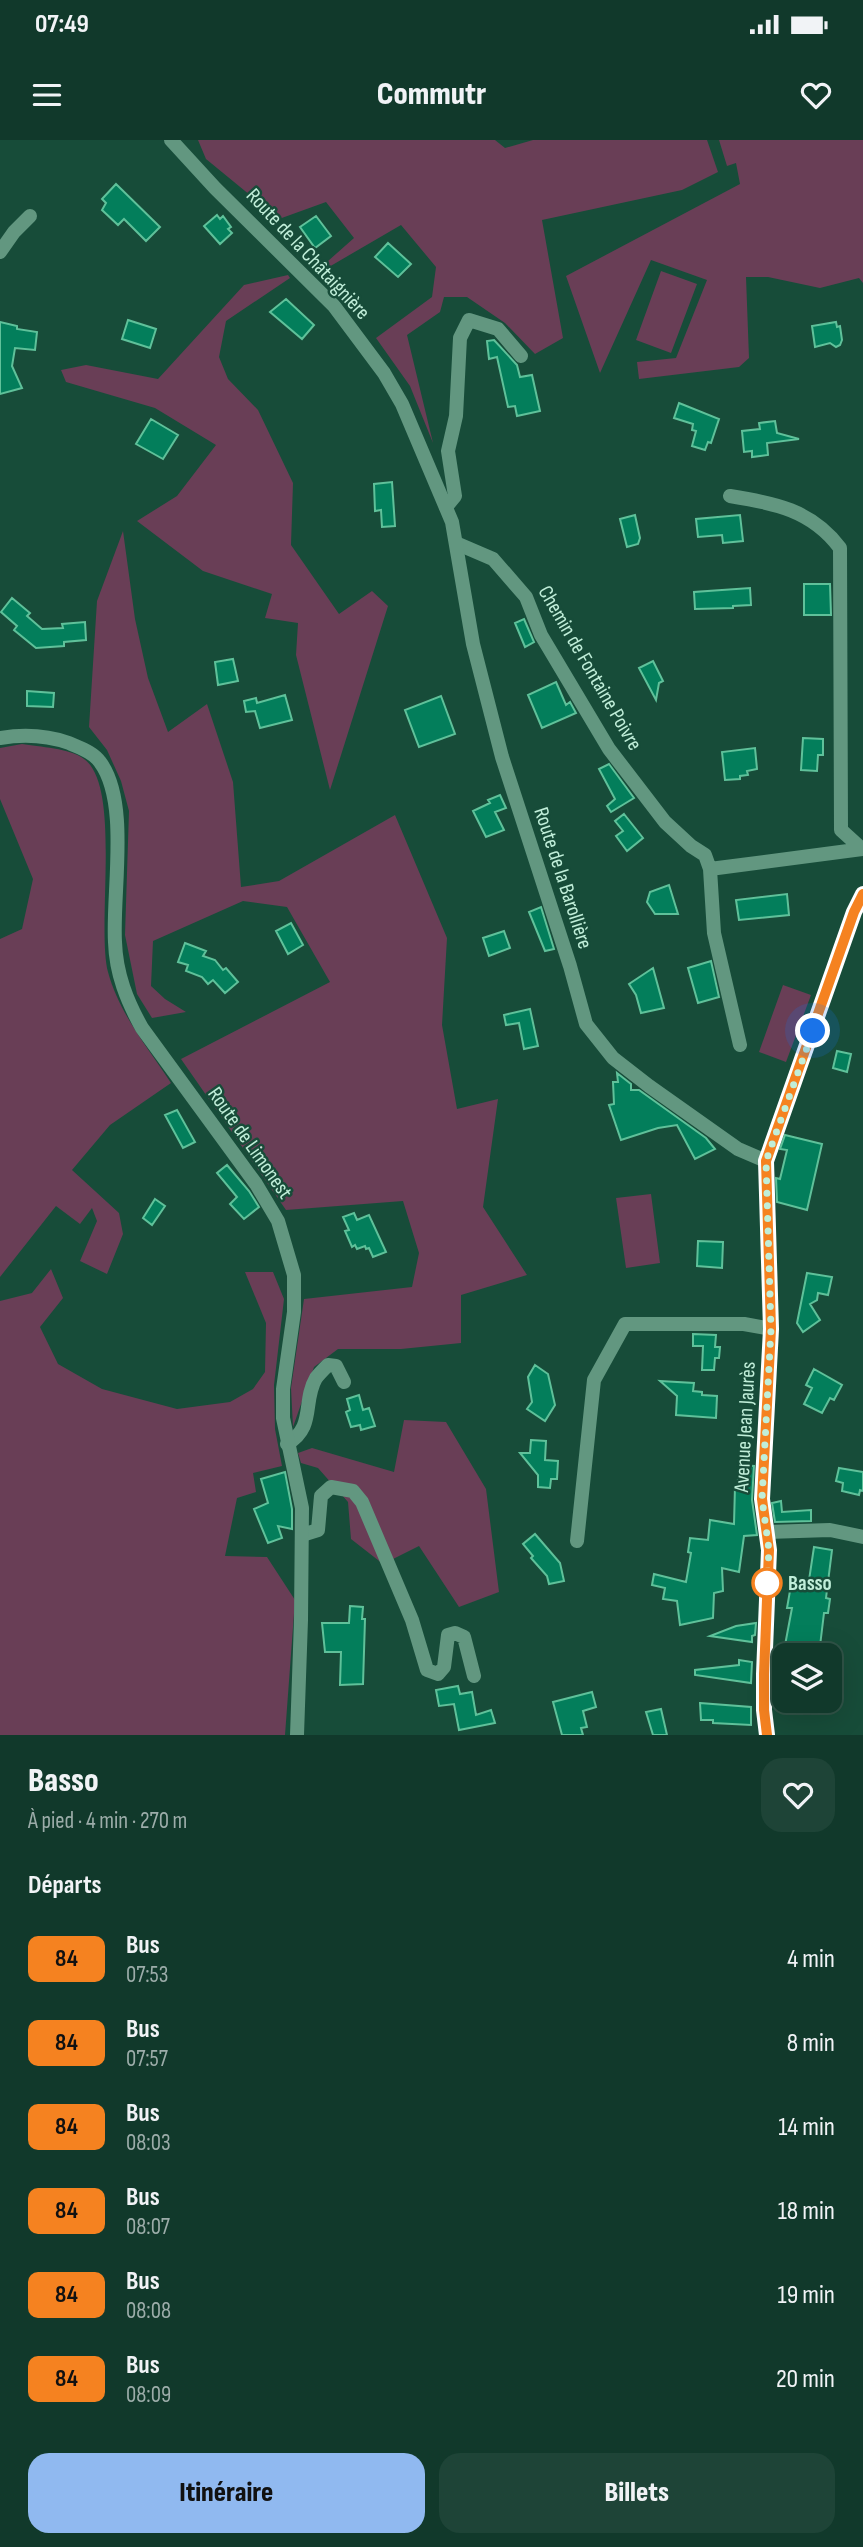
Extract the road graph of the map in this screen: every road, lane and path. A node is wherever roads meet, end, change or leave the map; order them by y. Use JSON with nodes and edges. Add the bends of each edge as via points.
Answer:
{"nodes":[{"id":1,"x":171,"y":140,"type":"edge"},
{"id":2,"x":30,"y":216,"type":"dead end"},
{"id":3,"x":0,"y":253,"type":"edge"},
{"id":4,"x":521,"y":356,"type":"dead end"},
{"id":5,"x":730,"y":496,"type":"dead end"},
{"id":6,"x":446,"y":507,"type":"junction"},
{"id":7,"x":452,"y":522,"type":"joint"},
{"id":8,"x":458,"y":544,"type":"junction"},
{"id":9,"x":0,"y":738,"type":"edge"},
{"id":10,"x":863,"y":849,"type":"edge"},
{"id":11,"x":710,"y":869,"type":"junction"},
{"id":12,"x":863,"y":894,"type":"edge"},
{"id":13,"x":740,"y":1045,"type":"dead end"},
{"id":14,"x":766,"y":1161,"type":"junction"},
{"id":15,"x":771,"y":1329,"type":"junction"},
{"id":16,"x":344,"y":1382,"type":"dead end"},
{"id":17,"x":287,"y":1444,"type":"junction"},
{"id":18,"x":767,"y":1532,"type":"junction"},
{"id":19,"x":302,"y":1535,"type":"junction"},
{"id":20,"x":863,"y":1537,"type":"edge"},
{"id":21,"x":577,"y":1541,"type":"dead end"},
{"id":22,"x":474,"y":1676,"type":"dead end"},
{"id":23,"x":297,"y":1735,"type":"edge"},
{"id":24,"x":767,"y":1735,"type":"edge"}],
"edges":[{"from":1,"to":6,"type":"street","name":"Route de la Châtaignière","via":[[334,306],[402,404]]},
{"from":2,"to":3,"type":"street"},
{"from":4,"to":6,"type":"street","via":[[498,329],[469,320],[460,338],[456,416],[448,452],[455,496]]},
{"from":5,"to":10,"type":"street","via":[[801,514],[827,530],[840,548],[841,830]]},
{"from":6,"to":7,"type":"street","name":"Route de la Châtaignière"},
{"from":7,"to":8,"type":"street","name":"Route de la Barollière"},
{"from":8,"to":11,"type":"street","name":"Chemin de Fontaine Poivre","via":[[494,559],[526,597],[541,635],[609,749],[665,822],[705,855]]},
{"from":8,"to":14,"type":"street","name":"Route de la Barollière","via":[[473,643],[502,757],[586,1024],[614,1058],[649,1086],[738,1149]]},
{"from":9,"to":17,"type":"street","name":"Route de Limonest","via":[[23,734],[55,738],[86,750],[100,762],[111,784],[117,807],[115,943],[118,975],[129,1004],[256,1184],[288,1248],[294,1299],[283,1389]]},
{"from":10,"to":11,"type":"street"},
{"from":11,"to":13,"type":"street","via":[[714,933]]},
{"from":12,"to":14,"type":"main road"},
{"from":14,"to":15,"type":"main road","name":"Avenue Jean Jaurès"},
{"from":15,"to":18,"type":"main road","name":"Avenue Jean Jaurès","via":[[762,1499]]},
{"from":15,"to":21,"type":"street","via":[[744,1324],[625,1324],[594,1380]]},
{"from":16,"to":17,"type":"street","via":[[336,1366],[328,1366],[316,1379],[305,1426],[299,1437]]},
{"from":17,"to":19,"type":"street","name":"Route de Limonest","via":[[302,1508]]},
{"from":18,"to":20,"type":"street","via":[[830,1530]]},
{"from":18,"to":24,"type":"main road","name":"Avenue Jean Jaurès"},
{"from":19,"to":22,"type":"street","via":[[317,1530],[321,1496],[331,1487],[354,1491],[412,1620],[427,1670],[438,1674],[444,1667],[448,1635],[456,1633],[464,1637]]},
{"from":19,"to":23,"type":"street","name":"Route de Limonest"}]}
